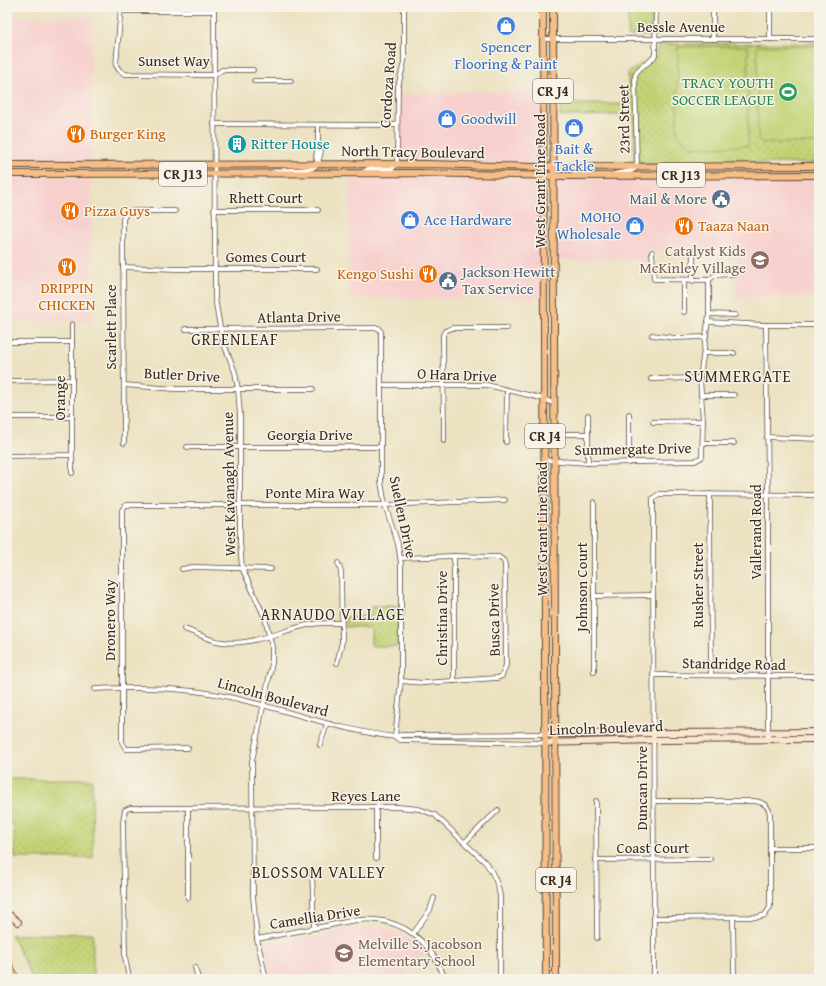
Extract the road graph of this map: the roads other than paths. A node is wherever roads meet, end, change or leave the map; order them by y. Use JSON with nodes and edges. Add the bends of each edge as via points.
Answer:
{"nodes":[{"id":1,"x":404,"y":7,"type":"edge"},
{"id":2,"x":544,"y":7,"type":"edge"},
{"id":3,"x":553,"y":7,"type":"edge"},
{"id":4,"x":656,"y":7,"type":"edge"},
{"id":5,"x":713,"y":7,"type":"edge"},
{"id":6,"x":770,"y":7,"type":"edge"},
{"id":7,"x":121,"y":9,"type":"edge"},
{"id":8,"x":213,"y":9,"type":"edge"},
{"id":9,"x":544,"y":39,"type":"junction"},
{"id":10,"x":553,"y":39,"type":"junction"},
{"id":11,"x":656,"y":39,"type":"junction"},
{"id":12,"x":713,"y":39,"type":"junction"},
{"id":13,"x":770,"y":39,"type":"junction"},
{"id":14,"x":819,"y":39,"type":"edge"},
{"id":15,"x":253,"y":70,"type":"dead end"},
{"id":16,"x":215,"y":74,"type":"junction"},
{"id":17,"x":254,"y":81,"type":"dead end"},
{"id":18,"x":290,"y":81,"type":"dead end"},
{"id":19,"x":214,"y":124,"type":"junction"},
{"id":20,"x":318,"y":125,"type":"junction"},
{"id":21,"x":397,"y":125,"type":"junction"},
{"id":22,"x":318,"y":164,"type":"junction"},
{"id":23,"x":397,"y":164,"type":"junction"},
{"id":24,"x":7,"y":165,"type":"edge"},
{"id":25,"x":214,"y":165,"type":"junction"},
{"id":26,"x":819,"y":166,"type":"edge"},
{"id":27,"x":543,"y":167,"type":"junction"},
{"id":28,"x":553,"y":167,"type":"junction"},
{"id":29,"x":636,"y":167,"type":"junction"},
{"id":30,"x":268,"y":173,"type":"junction"},
{"id":31,"x":361,"y":173,"type":"junction"},
{"id":32,"x":7,"y":174,"type":"edge"},
{"id":33,"x":214,"y":174,"type":"junction"},
{"id":34,"x":819,"y":175,"type":"edge"},
{"id":35,"x":543,"y":176,"type":"junction"},
{"id":36,"x":553,"y":176,"type":"junction"},
{"id":37,"x":609,"y":176,"type":"junction"},
{"id":38,"x":214,"y":210,"type":"junction"},
{"id":39,"x":318,"y":210,"type":"dead end"},
{"id":40,"x":175,"y":211,"type":"dead end"},
{"id":41,"x":693,"y":251,"type":"dead end"},
{"id":42,"x":652,"y":252,"type":"dead end"},
{"id":43,"x":123,"y":267,"type":"junction"},
{"id":44,"x":214,"y":269,"type":"junction"},
{"id":45,"x":317,"y":269,"type":"dead end"},
{"id":46,"x":734,"y":274,"type":"dead end"},
{"id":47,"x":709,"y":280,"type":"junction"},
{"id":48,"x":684,"y":281,"type":"junction"},
{"id":49,"x":693,"y":281,"type":"junction"},
{"id":50,"x":684,"y":312,"type":"dead end"},
{"id":51,"x":709,"y":314,"type":"junction"},
{"id":52,"x":735,"y":315,"type":"dead end"},
{"id":53,"x":545,"y":318,"type":"junction"},
{"id":54,"x":708,"y":322,"type":"junction"},
{"id":55,"x":72,"y":324,"type":"dead end"},
{"id":56,"x":766,"y":325,"type":"junction"},
{"id":57,"x":819,"y":325,"type":"edge"},
{"id":58,"x":379,"y":328,"type":"joint"},
{"id":59,"x":508,"y":328,"type":"dead end"},
{"id":60,"x":185,"y":330,"type":"dead end"},
{"id":61,"x":220,"y":330,"type":"junction"},
{"id":62,"x":652,"y":335,"type":"dead end"},
{"id":63,"x":554,"y":336,"type":"junction"},
{"id":64,"x":706,"y":337,"type":"junction"},
{"id":65,"x":7,"y":342,"type":"edge"},
{"id":66,"x":72,"y":342,"type":"junction"},
{"id":67,"x":705,"y":353,"type":"junction"},
{"id":68,"x":734,"y":353,"type":"dead end"},
{"id":69,"x":700,"y":378,"type":"junction"},
{"id":70,"x":652,"y":379,"type":"dead end"},
{"id":71,"x":72,"y":380,"type":"junction"},
{"id":72,"x":7,"y":381,"type":"edge"},
{"id":73,"x":124,"y":385,"type":"junction"},
{"id":74,"x":381,"y":385,"type":"junction"},
{"id":75,"x":443,"y":385,"type":"junction"},
{"id":76,"x":238,"y":389,"type":"junction"},
{"id":77,"x":314,"y":389,"type":"dead end"},
{"id":78,"x":507,"y":390,"type":"junction"},
{"id":79,"x":734,"y":395,"type":"dead end"},
{"id":80,"x":701,"y":396,"type":"junction"},
{"id":81,"x":545,"y":399,"type":"junction"},
{"id":82,"x":554,"y":404,"type":"junction"},
{"id":83,"x":628,"y":414,"type":"dead end"},
{"id":84,"x":588,"y":415,"type":"dead end"},
{"id":85,"x":7,"y":417,"type":"edge"},
{"id":86,"x":72,"y":417,"type":"junction"},
{"id":87,"x":704,"y":421,"type":"junction"},
{"id":88,"x":653,"y":422,"type":"dead end"},
{"id":89,"x":563,"y":434,"type":"dead end"},
{"id":90,"x":588,"y":434,"type":"junction"},
{"id":91,"x":767,"y":437,"type":"junction"},
{"id":92,"x":819,"y":439,"type":"edge"},
{"id":93,"x":444,"y":441,"type":"dead end"},
{"id":94,"x":506,"y":442,"type":"dead end"},
{"id":95,"x":124,"y":443,"type":"dead end"},
{"id":96,"x":734,"y":443,"type":"dead end"},
{"id":97,"x":704,"y":444,"type":"junction"},
{"id":98,"x":187,"y":447,"type":"dead end"},
{"id":99,"x":240,"y":447,"type":"junction"},
{"id":100,"x":380,"y":447,"type":"junction"},
{"id":101,"x":71,"y":455,"type":"junction"},
{"id":102,"x":7,"y":456,"type":"edge"},
{"id":103,"x":545,"y":460,"type":"junction"},
{"id":104,"x":555,"y":461,"type":"junction"},
{"id":105,"x":588,"y":463,"type":"junction"},
{"id":106,"x":629,"y":463,"type":"junction"},
{"id":107,"x":72,"y":473,"type":"dead end"},
{"id":108,"x":710,"y":494,"type":"junction"},
{"id":109,"x":768,"y":494,"type":"junction"},
{"id":110,"x":819,"y":495,"type":"edge"},
{"id":111,"x":505,"y":500,"type":"dead end"},
{"id":112,"x":594,"y":502,"type":"dead end"},
{"id":113,"x":385,"y":504,"type":"junction"},
{"id":114,"x":240,"y":505,"type":"junction"},
{"id":115,"x":126,"y":506,"type":"joint"},
{"id":116,"x":454,"y":556,"type":"junction"},
{"id":117,"x":401,"y":558,"type":"junction"},
{"id":118,"x":338,"y":563,"type":"dead end"},
{"id":119,"x":242,"y":568,"type":"junction"},
{"id":120,"x":182,"y":569,"type":"dead end"},
{"id":121,"x":271,"y":569,"type":"dead end"},
{"id":122,"x":653,"y":595,"type":"junction"},
{"id":123,"x":594,"y":596,"type":"junction"},
{"id":124,"x":341,"y":623,"type":"junction"},
{"id":125,"x":184,"y":628,"type":"dead end"},
{"id":126,"x":269,"y":637,"type":"junction"},
{"id":127,"x":337,"y":663,"type":"dead end"},
{"id":128,"x":594,"y":672,"type":"dead end"},
{"id":129,"x":653,"y":675,"type":"junction"},
{"id":130,"x":711,"y":675,"type":"junction"},
{"id":131,"x":768,"y":676,"type":"junction"},
{"id":132,"x":817,"y":677,"type":"edge"},
{"id":133,"x":401,"y":681,"type":"junction"},
{"id":134,"x":454,"y":681,"type":"junction"},
{"id":135,"x":123,"y":688,"type":"junction"},
{"id":136,"x":95,"y":689,"type":"dead end"},
{"id":137,"x":264,"y":705,"type":"junction"},
{"id":138,"x":327,"y":724,"type":"junction"},
{"id":139,"x":654,"y":732,"type":"junction"},
{"id":140,"x":768,"y":732,"type":"junction"},
{"id":141,"x":819,"y":732,"type":"edge"},
{"id":142,"x":545,"y":734,"type":"junction"},
{"id":143,"x":555,"y":734,"type":"junction"},
{"id":144,"x":395,"y":736,"type":"junction"},
{"id":145,"x":768,"y":739,"type":"junction"},
{"id":146,"x":819,"y":739,"type":"edge"},
{"id":147,"x":654,"y":740,"type":"junction"},
{"id":148,"x":545,"y":743,"type":"junction"},
{"id":149,"x":555,"y":743,"type":"junction"},
{"id":150,"x":320,"y":745,"type":"dead end"},
{"id":151,"x":188,"y":748,"type":"dead end"},
{"id":152,"x":596,"y":801,"type":"dead end"},
{"id":153,"x":654,"y":801,"type":"junction"},
{"id":154,"x":376,"y":808,"type":"junction"},
{"id":155,"x":188,"y":809,"type":"junction"},
{"id":156,"x":252,"y":809,"type":"junction"},
{"id":157,"x":498,"y":810,"type":"dead end"},
{"id":158,"x":465,"y":842,"type":"junction"},
{"id":159,"x":770,"y":848,"type":"junction"},
{"id":160,"x":819,"y":848,"type":"edge"},
{"id":161,"x":376,"y":858,"type":"dead end"},
{"id":162,"x":710,"y":859,"type":"dead end"},
{"id":163,"x":596,"y":860,"type":"junction"},
{"id":164,"x":654,"y":860,"type":"junction"},
{"id":165,"x":312,"y":870,"type":"dead end"},
{"id":166,"x":188,"y":898,"type":"dead end"},
{"id":167,"x":434,"y":898,"type":"dead end"},
{"id":168,"x":7,"y":912,"type":"edge"},
{"id":169,"x":733,"y":917,"type":"junction"},
{"id":170,"x":654,"y":918,"type":"junction"},
{"id":171,"x":18,"y":922,"type":"dead end"},
{"id":172,"x":314,"y":928,"type":"junction"},
{"id":173,"x":413,"y":934,"type":"junction"},
{"id":174,"x":597,"y":938,"type":"dead end"},
{"id":175,"x":257,"y":939,"type":"junction"},
{"id":176,"x":7,"y":964,"type":"edge"},
{"id":177,"x":195,"y":967,"type":"dead end"},
{"id":178,"x":15,"y":979,"type":"edge"},
{"id":179,"x":129,"y":979,"type":"edge"},
{"id":180,"x":198,"y":979,"type":"edge"},
{"id":181,"x":266,"y":979,"type":"edge"},
{"id":182,"x":445,"y":979,"type":"edge"},
{"id":183,"x":500,"y":979,"type":"edge"},
{"id":184,"x":546,"y":979,"type":"edge"},
{"id":185,"x":556,"y":979,"type":"edge"},
{"id":186,"x":654,"y":979,"type":"edge"},
{"id":187,"x":734,"y":979,"type":"edge"}],
"edges":[{"from":1,"to":21,"type":"street","name":"Cordoza Road","via":[[404,62],[398,87]]},
{"from":2,"to":9,"type":"main road","name":"West Grant Line Road","number":"CR J4"},
{"from":3,"to":10,"type":"main road","name":"West Grant Line Road","number":"CR J4"},
{"from":4,"to":11,"type":"street","name":"23rd Street"},
{"from":5,"to":12,"type":"street"},
{"from":6,"to":13,"type":"street"},
{"from":7,"to":8,"type":"street"},
{"from":7,"to":16,"type":"street","name":"Sunset Way","via":[[116,58],[119,70],[125,74]]},
{"from":8,"to":16,"type":"street","name":"West Kavanagh Avenue"},
{"from":9,"to":10,"type":"street","name":"Bessle Avenue"},
{"from":9,"to":27,"type":"main road","name":"West Grant Line Road","number":"CR J4"},
{"from":10,"to":11,"type":"street","name":"Bessle Avenue"},
{"from":10,"to":28,"type":"main road","name":"West Grant Line Road","number":"CR J4"},
{"from":11,"to":12,"type":"street","name":"Bessle Avenue"},
{"from":11,"to":29,"type":"street","name":"23rd Street","via":[[653,58],[639,68],[635,76]]},
{"from":12,"to":13,"type":"street","name":"Bessle Avenue"},
{"from":13,"to":14,"type":"street","name":"Bessle Avenue"},
{"from":15,"to":16,"type":"street","name":"Sunset Way","via":[[222,70]]},
{"from":16,"to":19,"type":"street","name":"West Kavanagh Avenue"},
{"from":17,"to":18,"type":"street"},
{"from":19,"to":20,"type":"street"},
{"from":19,"to":25,"type":"street","name":"West Kavanagh Avenue"},
{"from":20,"to":21,"type":"street"},
{"from":20,"to":22,"type":"street"},
{"from":21,"to":23,"type":"street","name":"Cordoza Road"},
{"from":22,"to":23,"type":"main road","name":"North Tracy Boulevard","number":"CR J13"},
{"from":22,"to":25,"type":"main road","name":"North Tracy Boulevard","number":"CR J13"},
{"from":22,"to":30,"type":"street","via":[[314,169]]},
{"from":23,"to":27,"type":"main road","name":"North Tracy Boulevard","number":"CR J13"},
{"from":23,"to":31,"type":"street","via":[[395,168]]},
{"from":24,"to":25,"type":"main road","name":"North Tracy Boulevard","number":"CR J13"},
{"from":25,"to":33,"type":"street","name":"West Kavanagh Avenue"},
{"from":26,"to":29,"type":"main road","name":"North Tracy Boulevard","number":"CR J13"},
{"from":27,"to":28,"type":"main road","name":"North Tracy Boulevard","number":"CR J13"},
{"from":27,"to":35,"type":"main road","name":"West Grant Line Road","number":"CR J4"},
{"from":28,"to":29,"type":"main road","name":"North Tracy Boulevard","number":"CR J13"},
{"from":28,"to":36,"type":"main road","name":"West Grant Line Road","number":"CR J4"},
{"from":29,"to":37,"type":"street","via":[[631,171],[616,172]]},
{"from":30,"to":31,"type":"main road","name":"North Tracy Boulevard","number":"CR J13"},
{"from":30,"to":33,"type":"main road","name":"North Tracy Boulevard","number":"CR J13"},
{"from":31,"to":35,"type":"main road","name":"North Tracy Boulevard","number":"CR J13"},
{"from":32,"to":33,"type":"main road","name":"North Tracy Boulevard","number":"CR J13"},
{"from":33,"to":38,"type":"street","name":"West Kavanagh Avenue"},
{"from":34,"to":37,"type":"main road","name":"North Tracy Boulevard","number":"CR J13"},
{"from":35,"to":36,"type":"main road","name":"North Tracy Boulevard","number":"CR J13"},
{"from":35,"to":53,"type":"main road","name":"West Grant Line Road","number":"CR J4"},
{"from":36,"to":37,"type":"main road","name":"North Tracy Boulevard","number":"CR J13"},
{"from":36,"to":63,"type":"main road","name":"West Grant Line Road","number":"CR J4"},
{"from":38,"to":39,"type":"street","name":"Rhett Court"},
{"from":38,"to":44,"type":"street","name":"West Kavanagh Avenue"},
{"from":40,"to":43,"type":"street","name":"Scarlett Place","via":[[134,210],[124,216]]},
{"from":41,"to":49,"type":"street"},
{"from":42,"to":48,"type":"street","via":[[654,279]]},
{"from":43,"to":44,"type":"street","name":"Gomes Court"},
{"from":43,"to":73,"type":"street","name":"Scarlett Place"},
{"from":44,"to":45,"type":"street","name":"Gomes Court"},
{"from":44,"to":61,"type":"street","name":"West Kavanagh Avenue"},
{"from":46,"to":47,"type":"street","via":[[715,274]]},
{"from":47,"to":49,"type":"street"},
{"from":47,"to":51,"type":"street","name":"Summergate Drive"},
{"from":48,"to":49,"type":"street"},
{"from":48,"to":50,"type":"street"},
{"from":51,"to":52,"type":"street"},
{"from":51,"to":54,"type":"street","name":"Summergate Drive"},
{"from":53,"to":63,"type":"main road","via":[[550,334]]},
{"from":53,"to":81,"type":"main road","name":"West Grant Line Road","number":"CR J4"},
{"from":54,"to":56,"type":"street"},
{"from":54,"to":64,"type":"street","name":"Summergate Drive"},
{"from":55,"to":66,"type":"street","name":"Orange"},
{"from":56,"to":57,"type":"street"},
{"from":56,"to":91,"type":"street","name":"Vallerand Road"},
{"from":58,"to":61,"type":"street","name":"Atlanta Drive"},
{"from":58,"to":74,"type":"street","name":"Suellen Drive","via":[[382,338]]},
{"from":59,"to":75,"type":"street","via":[[452,328],[445,331]]},
{"from":60,"to":61,"type":"street","name":"Atlanta Drive"},
{"from":61,"to":76,"type":"street","name":"West Kavanagh Avenue","via":[[235,372]]},
{"from":62,"to":64,"type":"street","via":[[675,338]]},
{"from":63,"to":82,"type":"main road","name":"West Grant Line Road","number":"CR J4"},
{"from":64,"to":67,"type":"street","name":"Summergate Drive"},
{"from":65,"to":66,"type":"street"},
{"from":66,"to":71,"type":"street","name":"Orange"},
{"from":67,"to":68,"type":"street"},
{"from":67,"to":69,"type":"street","name":"Summergate Drive"},
{"from":69,"to":70,"type":"street"},
{"from":69,"to":80,"type":"street","name":"Summergate Drive"},
{"from":71,"to":72,"type":"street"},
{"from":71,"to":86,"type":"street","name":"Orange"},
{"from":73,"to":76,"type":"street","name":"Butler Drive","via":[[175,389]]},
{"from":73,"to":95,"type":"street","name":"Scarlett Place"},
{"from":74,"to":75,"type":"street","name":"O Hara Drive"},
{"from":74,"to":100,"type":"street","name":"Suellen Drive"},
{"from":75,"to":78,"type":"street","name":"O Hara Drive","via":[[487,385]]},
{"from":75,"to":93,"type":"street"},
{"from":76,"to":77,"type":"street","name":"Butler Drive"},
{"from":76,"to":99,"type":"street","name":"West Kavanagh Avenue"},
{"from":78,"to":81,"type":"street","name":"O Hara Drive"},
{"from":78,"to":94,"type":"street"},
{"from":79,"to":80,"type":"street"},
{"from":80,"to":87,"type":"street","name":"Summergate Drive"},
{"from":81,"to":82,"type":"street","name":"O Hara Drive"},
{"from":81,"to":103,"type":"main road","name":"West Grant Line Road","number":"CR J4"},
{"from":82,"to":104,"type":"main road","name":"West Grant Line Road","number":"CR J4"},
{"from":83,"to":106,"type":"street"},
{"from":84,"to":90,"type":"street"},
{"from":85,"to":86,"type":"street"},
{"from":86,"to":101,"type":"street","name":"Orange"},
{"from":87,"to":88,"type":"street"},
{"from":87,"to":97,"type":"street","name":"Summergate Drive"},
{"from":89,"to":90,"type":"street"},
{"from":90,"to":105,"type":"street"},
{"from":91,"to":92,"type":"street"},
{"from":91,"to":109,"type":"street","name":"Vallerand Road"},
{"from":96,"to":97,"type":"street"},
{"from":97,"to":106,"type":"street","name":"Summergate Drive","via":[[702,457],[695,462]]},
{"from":98,"to":99,"type":"street","name":"Georgia Drive"},
{"from":99,"to":100,"type":"street","name":"Georgia Drive"},
{"from":99,"to":114,"type":"street","name":"West Kavanagh Avenue"},
{"from":100,"to":113,"type":"street","name":"Suellen Drive","via":[[381,482]]},
{"from":101,"to":102,"type":"street"},
{"from":101,"to":107,"type":"street","name":"Orange"},
{"from":103,"to":104,"type":"street","name":"Summergate Drive"},
{"from":103,"to":142,"type":"main road","name":"West Grant Line Road","number":"CR J4"},
{"from":104,"to":105,"type":"street","name":"Summergate Drive"},
{"from":104,"to":143,"type":"main road","name":"West Grant Line Road","number":"CR J4"},
{"from":105,"to":106,"type":"street","name":"Summergate Drive"},
{"from":108,"to":109,"type":"street"},
{"from":108,"to":122,"type":"street","name":"Duncan Drive","via":[[655,495],[652,502]]},
{"from":108,"to":130,"type":"street","name":"Rusher Street"},
{"from":109,"to":110,"type":"street"},
{"from":109,"to":131,"type":"street","name":"Vallerand Road"},
{"from":111,"to":113,"type":"street","name":"Ponte Mira Way"},
{"from":112,"to":123,"type":"street","name":"Johnson Court"},
{"from":113,"to":114,"type":"street","name":"Ponte Mira Way"},
{"from":113,"to":117,"type":"street","name":"Suellen Drive"},
{"from":114,"to":115,"type":"street","name":"Ponte Mira Way"},
{"from":114,"to":119,"type":"street","name":"West Kavanagh Avenue"},
{"from":115,"to":135,"type":"street","name":"Dronero Way","via":[[122,510]]},
{"from":116,"to":117,"type":"street"},
{"from":116,"to":134,"type":"street","name":"Christina Drive"},
{"from":116,"to":134,"type":"street","name":"Busca Drive","via":[[499,557],[504,561],[506,665],[502,676]]},
{"from":117,"to":133,"type":"street","name":"Suellen Drive"},
{"from":118,"to":124,"type":"street","via":[[341,572]]},
{"from":119,"to":120,"type":"street"},
{"from":119,"to":121,"type":"street"},
{"from":119,"to":126,"type":"street","name":"West Kavanagh Avenue","via":[[265,618]]},
{"from":122,"to":123,"type":"street"},
{"from":122,"to":129,"type":"street","name":"Duncan Drive"},
{"from":123,"to":128,"type":"street","name":"Johnson Court"},
{"from":124,"to":126,"type":"street","via":[[307,625]]},
{"from":124,"to":127,"type":"street","via":[[342,642]]},
{"from":125,"to":126,"type":"street","via":[[215,641]]},
{"from":126,"to":137,"type":"street","name":"West Kavanagh Avenue","via":[[272,662]]},
{"from":129,"to":130,"type":"street","name":"Standridge Road"},
{"from":129,"to":139,"type":"street","name":"Duncan Drive"},
{"from":130,"to":131,"type":"street","name":"Standridge Road"},
{"from":131,"to":132,"type":"street","name":"Standridge Road"},
{"from":131,"to":140,"type":"street","name":"Vallerand Road"},
{"from":133,"to":134,"type":"street"},
{"from":133,"to":144,"type":"street","name":"Suellen Drive"},
{"from":135,"to":136,"type":"street","name":"Lincoln Boulevard"},
{"from":135,"to":137,"type":"street","name":"Lincoln Boulevard","via":[[204,692]]},
{"from":135,"to":151,"type":"street","name":"Dronero Way","via":[[123,747]]},
{"from":137,"to":138,"type":"street","name":"Lincoln Boulevard"},
{"from":137,"to":156,"type":"street","name":"West Kavanagh Avenue","via":[[253,750]]},
{"from":138,"to":144,"type":"street","name":"Lincoln Boulevard","via":[[372,734]]},
{"from":138,"to":150,"type":"street"},
{"from":139,"to":140,"type":"street","name":"Lincoln Boulevard"},
{"from":139,"to":143,"type":"street","name":"Lincoln Boulevard"},
{"from":139,"to":147,"type":"street","name":"Duncan Drive"},
{"from":140,"to":141,"type":"street","name":"Lincoln Boulevard"},
{"from":140,"to":145,"type":"street","name":"Vallerand Road"},
{"from":142,"to":143,"type":"street","name":"Lincoln Boulevard"},
{"from":142,"to":144,"type":"street","name":"Lincoln Boulevard"},
{"from":142,"to":148,"type":"main road","name":"West Grant Line Road","number":"CR J4"},
{"from":143,"to":149,"type":"main road","name":"West Grant Line Road","number":"CR J4"},
{"from":144,"to":148,"type":"street","name":"Lincoln Boulevard","via":[[400,740]]},
{"from":145,"to":146,"type":"street","name":"Lincoln Boulevard"},
{"from":145,"to":147,"type":"street","name":"Lincoln Boulevard"},
{"from":147,"to":149,"type":"street","name":"Lincoln Boulevard"},
{"from":147,"to":153,"type":"street","name":"Duncan Drive"},
{"from":148,"to":149,"type":"street","name":"Lincoln Boulevard"},
{"from":148,"to":184,"type":"main road","name":"West Grant Line Road","number":"CR J4"},
{"from":149,"to":185,"type":"main road","name":"West Grant Line Road","number":"CR J4"},
{"from":152,"to":163,"type":"street"},
{"from":153,"to":159,"type":"street","via":[[761,802],[769,809]]},
{"from":153,"to":164,"type":"street","name":"Duncan Drive"},
{"from":154,"to":156,"type":"street","name":"Reyes Lane"},
{"from":154,"to":158,"type":"street","name":"Reyes Lane","via":[[405,808],[430,812],[444,821]]},
{"from":154,"to":161,"type":"street"},
{"from":155,"to":156,"type":"street","name":"Reyes Lane"},
{"from":155,"to":166,"type":"street"},
{"from":155,"to":179,"type":"street","name":"Reyes Lane","via":[[130,808],[123,814],[125,957]]},
{"from":156,"to":175,"type":"street","name":"West Kavanagh Avenue","via":[[253,896]]},
{"from":157,"to":158,"type":"street"},
{"from":158,"to":183,"type":"street","name":"Reyes Lane","via":[[486,863],[498,883]]},
{"from":159,"to":160,"type":"street"},
{"from":159,"to":169,"type":"street","via":[[768,912],[758,917]]},
{"from":162,"to":164,"type":"street","name":"Coast Court"},
{"from":163,"to":164,"type":"street","name":"Coast Court"},
{"from":163,"to":174,"type":"street"},
{"from":164,"to":170,"type":"street","name":"Duncan Drive"},
{"from":165,"to":172,"type":"street"},
{"from":167,"to":173,"type":"street","via":[[430,910]]},
{"from":168,"to":171,"type":"street"},
{"from":169,"to":170,"type":"street"},
{"from":169,"to":187,"type":"street"},
{"from":170,"to":186,"type":"street","name":"Duncan Drive"},
{"from":172,"to":173,"type":"street","name":"Camellia Drive","via":[[359,920],[377,920],[399,926]]},
{"from":172,"to":175,"type":"street","name":"Camellia Drive"},
{"from":173,"to":182,"type":"street","name":"Camellia Drive","via":[[432,951]]},
{"from":175,"to":181,"type":"street","name":"West Kavanagh Avenue"},
{"from":176,"to":178,"type":"highway"},
{"from":177,"to":180,"type":"street"}]}
